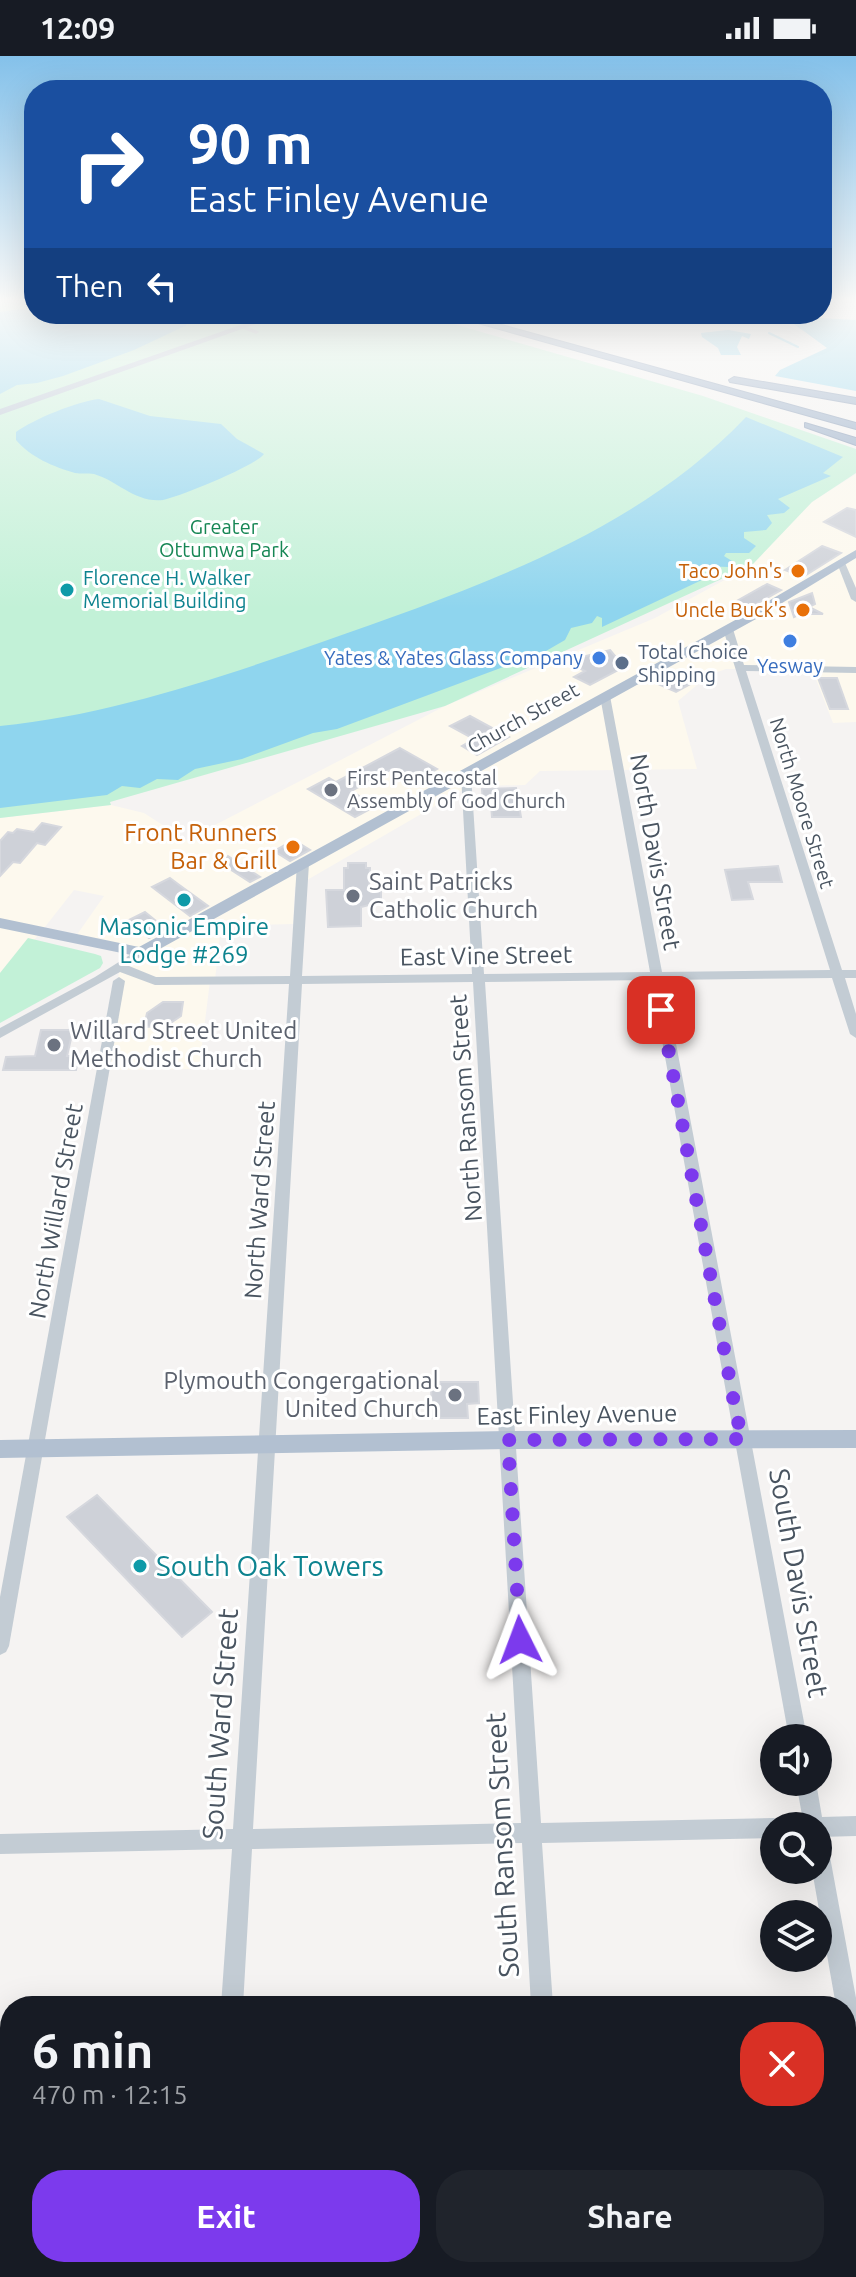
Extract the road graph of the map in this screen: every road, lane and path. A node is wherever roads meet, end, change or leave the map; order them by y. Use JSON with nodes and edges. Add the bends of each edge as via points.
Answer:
{"nodes":[{"id":1,"x":30,"y":402,"type":"edge"},
{"id":2,"x":753,"y":402,"type":"edge"},
{"id":3,"x":767,"y":402,"type":"edge"},
{"id":4,"x":803,"y":402,"type":"edge"},
{"id":5,"x":0,"y":412,"type":"edge"},
{"id":6,"x":856,"y":416,"type":"edge"},
{"id":7,"x":856,"y":426,"type":"edge"},
{"id":8,"x":856,"y":442,"type":"edge"},
{"id":9,"x":856,"y":553,"type":"edge"},
{"id":10,"x":841,"y":563,"type":"junction"},
{"id":11,"x":856,"y":599,"type":"edge"},
{"id":12,"x":728,"y":629,"type":"junction"},
{"id":13,"x":741,"y":668,"type":"junction"},
{"id":14,"x":856,"y":670,"type":"edge"},
{"id":15,"x":605,"y":696,"type":"junction"},
{"id":16,"x":466,"y":774,"type":"junction"},
{"id":17,"x":303,"y":863,"type":"junction"},
{"id":18,"x":0,"y":923,"type":"edge"},
{"id":19,"x":141,"y":952,"type":"junction"},
{"id":20,"x":119,"y":974,"type":"junction"},
{"id":21,"x":837,"y":974,"type":"junction"},
{"id":22,"x":856,"y":974,"type":"edge"},
{"id":23,"x":655,"y":976,"type":"junction"},
{"id":24,"x":480,"y":978,"type":"junction"},
{"id":25,"x":296,"y":980,"type":"junction"},
{"id":26,"x":0,"y":1034,"type":"edge"},
{"id":27,"x":856,"y":1034,"type":"edge"},
{"id":28,"x":744,"y":1439,"type":"junction"},
{"id":29,"x":856,"y":1439,"type":"edge"},
{"id":30,"x":508,"y":1440,"type":"junction"},
{"id":31,"x":267,"y":1445,"type":"junction"},
{"id":32,"x":36,"y":1448,"type":"junction"},
{"id":33,"x":0,"y":1449,"type":"edge"},
{"id":34,"x":0,"y":1646,"type":"edge"},
{"id":35,"x":795,"y":1724,"type":"edge"},
{"id":36,"x":832,"y":1826,"type":"edge"},
{"id":37,"x":856,"y":1826,"type":"edge"},
{"id":38,"x":760,"y":1828,"type":"edge"},
{"id":39,"x":532,"y":1833,"type":"junction"},
{"id":40,"x":242,"y":1838,"type":"junction"},
{"id":41,"x":0,"y":1844,"type":"edge"},
{"id":42,"x":825,"y":1884,"type":"edge"},
{"id":43,"x":233,"y":1996,"type":"edge"},
{"id":44,"x":541,"y":1996,"type":"edge"},
{"id":45,"x":845,"y":1996,"type":"edge"}],
"edges":[{"from":1,"to":5,"type":"main road"},
{"from":2,"to":8,"type":"highway"},
{"from":3,"to":7,"type":"highway"},
{"from":4,"to":6,"type":"highway"},
{"from":9,"to":10,"type":"main road","name":"Church Street"},
{"from":10,"to":11,"type":"street"},
{"from":10,"to":12,"type":"main road","name":"Church Street"},
{"from":12,"to":13,"type":"street","name":"North Moore Street"},
{"from":12,"to":15,"type":"main road","name":"Church Street"},
{"from":13,"to":14,"type":"street"},
{"from":13,"to":21,"type":"street","name":"North Moore Street"},
{"from":15,"to":16,"type":"main road","name":"Church Street"},
{"from":15,"to":23,"type":"street","name":"North Davis Street"},
{"from":16,"to":17,"type":"main road","name":"Church Street"},
{"from":16,"to":24,"type":"street","name":"North Ransom Street"},
{"from":17,"to":19,"type":"main road","name":"Church Street"},
{"from":17,"to":25,"type":"street","name":"North Ward Street"},
{"from":18,"to":19,"type":"main road"},
{"from":19,"to":20,"type":"street","name":"Church Street"},
{"from":20,"to":25,"type":"street","name":"East Vine Street","via":[[155,981]]},
{"from":20,"to":26,"type":"street","name":"Church Street"},
{"from":20,"to":32,"type":"street","name":"North Willard Street"},
{"from":21,"to":22,"type":"street","name":"East Vine Street"},
{"from":21,"to":23,"type":"street","name":"East Vine Street"},
{"from":21,"to":27,"type":"street","name":"North Moore Street"},
{"from":23,"to":24,"type":"street","name":"East Vine Street"},
{"from":23,"to":28,"type":"street","name":"North Davis Street"},
{"from":24,"to":25,"type":"street","name":"East Vine Street"},
{"from":24,"to":30,"type":"street","name":"North Ransom Street"},
{"from":25,"to":31,"type":"street","name":"North Ward Street"},
{"from":28,"to":29,"type":"main road","name":"East Finley Avenue"},
{"from":28,"to":30,"type":"main road","name":"East Finley Avenue"},
{"from":28,"to":35,"type":"street","name":"South Davis Street"},
{"from":30,"to":31,"type":"main road","name":"East Finley Avenue"},
{"from":30,"to":39,"type":"street","name":"South Ransom Street"},
{"from":31,"to":32,"type":"main road","name":"East Finley Avenue"},
{"from":31,"to":40,"type":"street","name":"South Ward Street"},
{"from":32,"to":33,"type":"main road","name":"East Finley Avenue"},
{"from":32,"to":34,"type":"street","name":"North Willard Street"},
{"from":36,"to":37,"type":"street"},
{"from":38,"to":39,"type":"street"},
{"from":39,"to":40,"type":"street"},
{"from":39,"to":44,"type":"street","name":"South Ransom Street"},
{"from":40,"to":41,"type":"street"},
{"from":40,"to":43,"type":"street","name":"South Ward Street"},
{"from":42,"to":45,"type":"street"}]}
